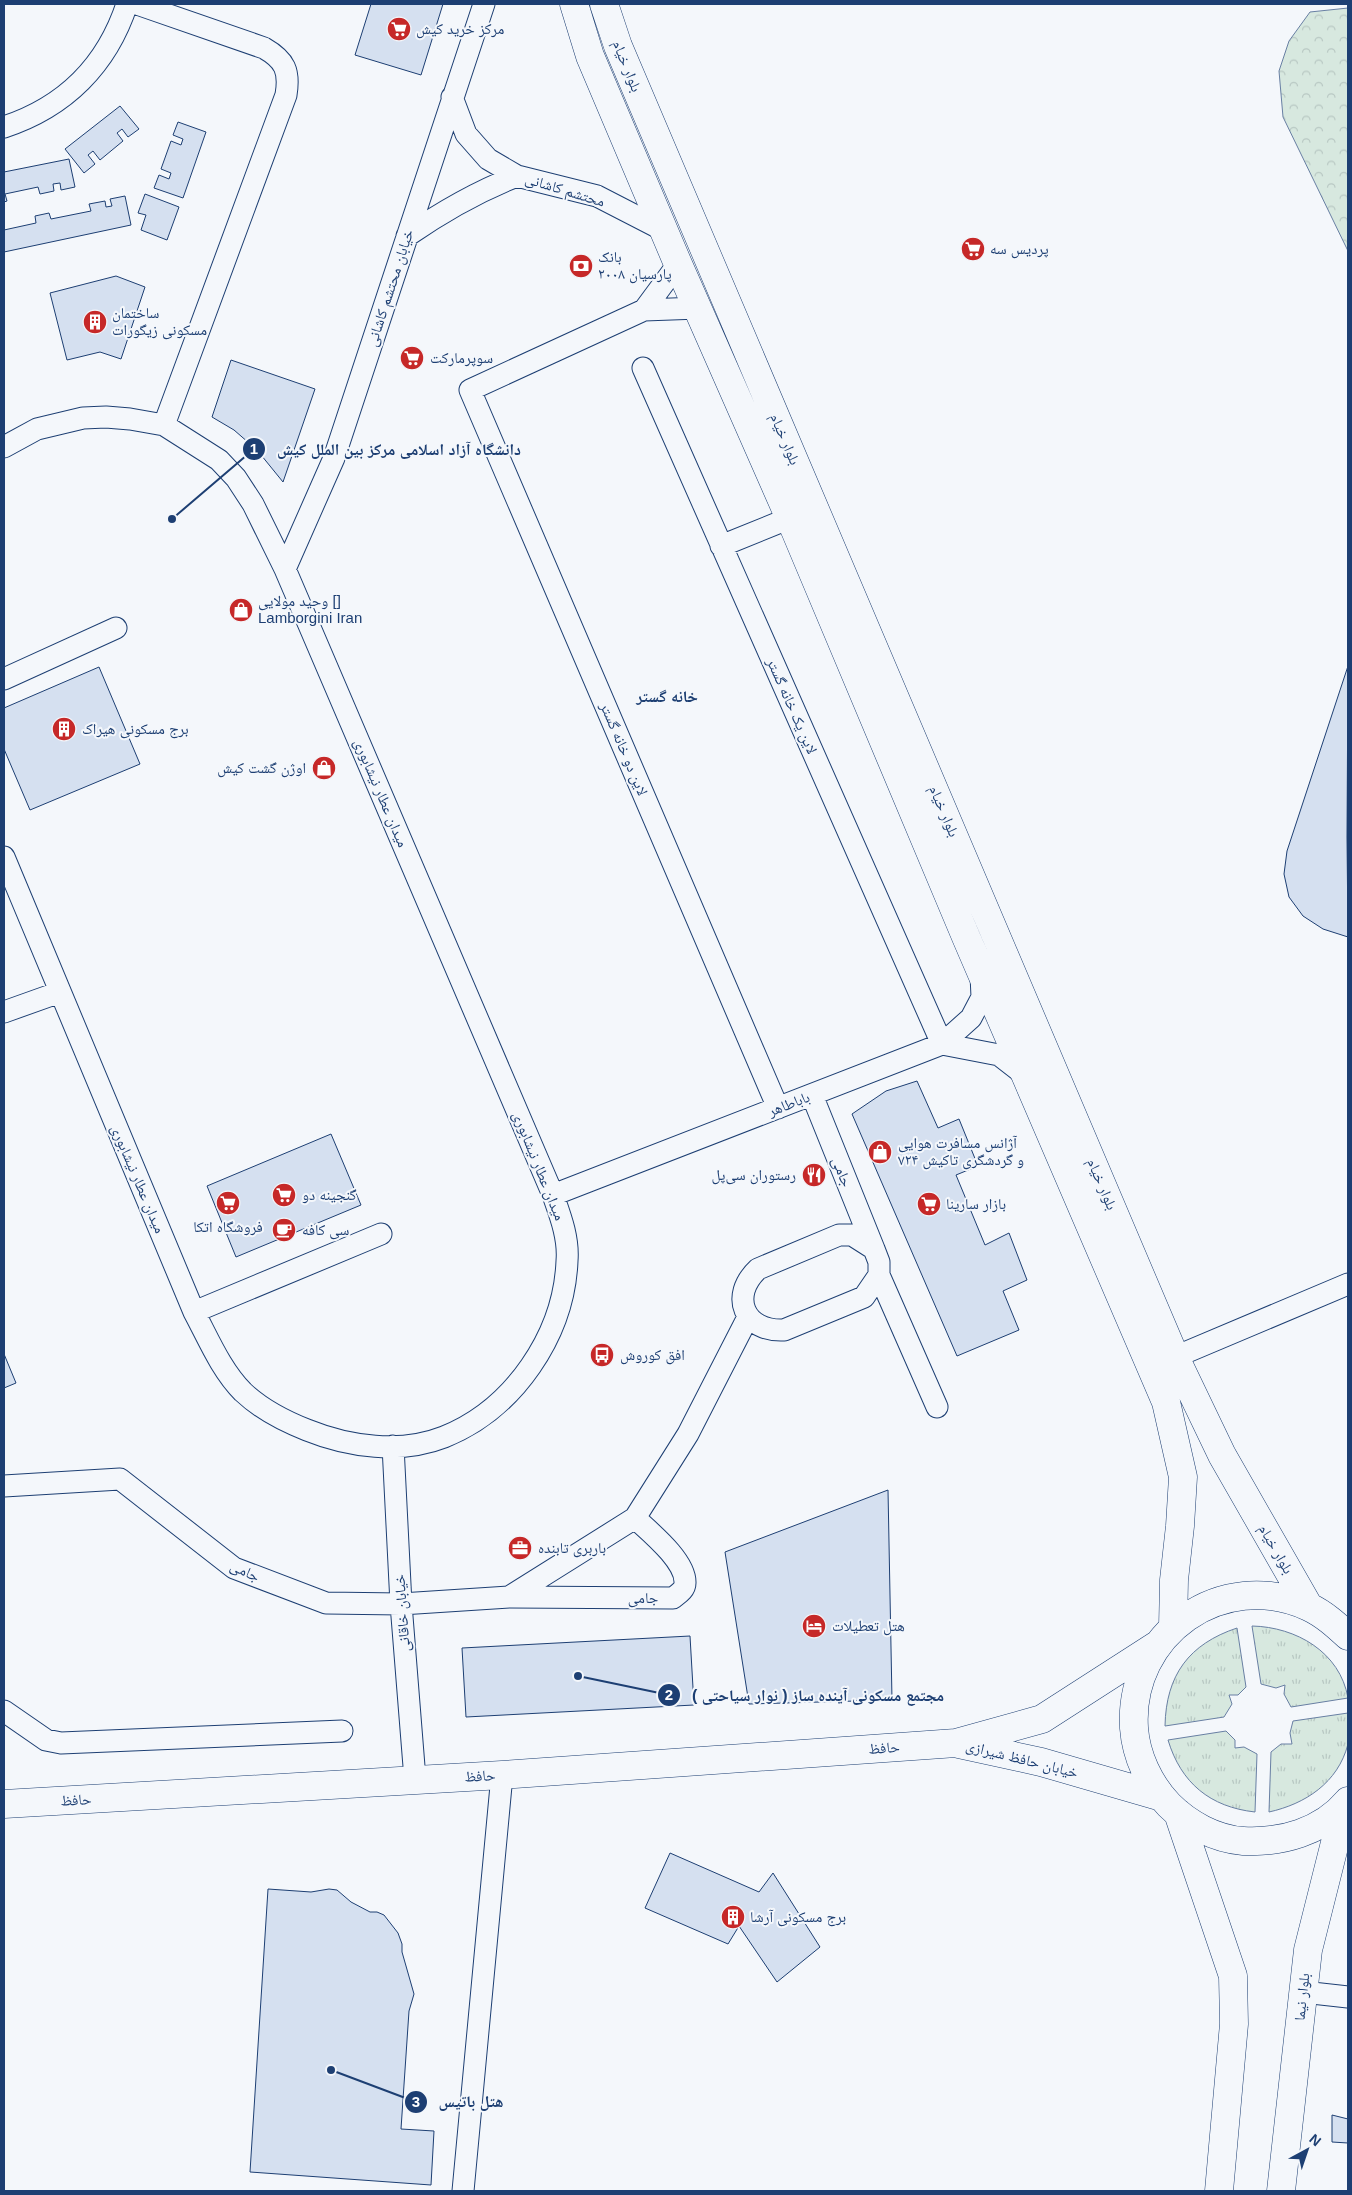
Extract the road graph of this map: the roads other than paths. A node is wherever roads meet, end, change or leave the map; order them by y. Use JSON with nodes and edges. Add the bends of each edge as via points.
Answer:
{"nodes":[{"id":1,"x":127,"y":4,"type":"edge"},
{"id":2,"x":137,"y":4,"type":"edge"},
{"id":3,"x":484,"y":4,"type":"edge"},
{"id":4,"x":574,"y":4,"type":"edge"},
{"id":5,"x":604,"y":4,"type":"edge"},
{"id":6,"x":452,"y":97,"type":"junction"},
{"id":7,"x":4,"y":127,"type":"edge"},
{"id":8,"x":517,"y":176,"type":"junction"},
{"id":9,"x":665,"y":231,"type":"junction"},
{"id":10,"x":407,"y":236,"type":"junction"},
{"id":11,"x":678,"y":264,"type":"junction"},
{"id":12,"x":699,"y":308,"type":"junction"},
{"id":13,"x":644,"y":310,"type":"junction"},
{"id":14,"x":642,"y":368,"type":"dead end"},
{"id":15,"x":164,"y":426,"type":"junction"},
{"id":16,"x":4,"y":447,"type":"edge"},
{"id":17,"x":790,"y":518,"type":"junction"},
{"id":18,"x":721,"y":546,"type":"junction"},
{"id":19,"x":286,"y":569,"type":"junction"},
{"id":20,"x":116,"y":628,"type":"dead end"},
{"id":21,"x":4,"y":678,"type":"edge"},
{"id":22,"x":4,"y":857,"type":"edge"},
{"id":23,"x":981,"y":972,"type":"junction"},
{"id":24,"x":60,"y":992,"type":"junction"},
{"id":25,"x":4,"y":1012,"type":"edge"},
{"id":26,"x":942,"y":1044,"type":"junction"},
{"id":27,"x":1026,"y":1076,"type":"junction"},
{"id":28,"x":812,"y":1095,"type":"junction"},
{"id":29,"x":778,"y":1108,"type":"junction"},
{"id":30,"x":553,"y":1194,"type":"junction"},
{"id":31,"x":381,"y":1234,"type":"dead end"},
{"id":32,"x":874,"y":1249,"type":"junction"},
{"id":33,"x":880,"y":1275,"type":"junction"},
{"id":34,"x":1348,"y":1284,"type":"edge"},
{"id":35,"x":194,"y":1312,"type":"junction"},
{"id":36,"x":748,"y":1317,"type":"junction"},
{"id":37,"x":1175,"y":1357,"type":"junction"},
{"id":38,"x":937,"y":1407,"type":"dead end"},
{"id":39,"x":393,"y":1446,"type":"junction"},
{"id":40,"x":4,"y":1486,"type":"edge"},
{"id":41,"x":635,"y":1518,"type":"junction"},
{"id":42,"x":509,"y":1597,"type":"junction"},
{"id":43,"x":401,"y":1604,"type":"junction"},
{"id":44,"x":1334,"y":1622,"type":"edge"},
{"id":45,"x":1165,"y":1636,"type":"junction"},
{"id":46,"x":4,"y":1711,"type":"edge"},
{"id":47,"x":342,"y":1731,"type":"dead end"},
{"id":48,"x":956,"y":1743,"type":"junction"},
{"id":49,"x":502,"y":1775,"type":"junction"},
{"id":50,"x":415,"y":1779,"type":"junction"},
{"id":51,"x":4,"y":1804,"type":"edge"},
{"id":52,"x":1346,"y":1804,"type":"edge"},
{"id":53,"x":1170,"y":1805,"type":"junction"},
{"id":54,"x":1303,"y":1992,"type":"junction"},
{"id":55,"x":1348,"y":1997,"type":"edge"},
{"id":56,"x":463,"y":2191,"type":"edge"},
{"id":57,"x":1219,"y":2191,"type":"edge"},
{"id":58,"x":1281,"y":2191,"type":"edge"}],
"edges":[{"from":1,"to":7,"type":"street","via":[[119,29],[82,82],[54,104]]},
{"from":2,"to":15,"type":"street","via":[[264,48],[279,57],[288,82],[286,95]]},
{"from":3,"to":6,"type":"street","name":"خیابان محتشم کاشانی"},
{"from":4,"to":9,"type":"main road","name":"بلوار خیام","via":[[590,56]]},
{"from":5,"to":37,"type":"main road","name":"بلوار خیام","via":[[622,56]]},
{"from":6,"to":8,"type":"street","name":"محتشم کاشانی","via":[[466,134],[488,159]]},
{"from":6,"to":10,"type":"street","name":"خیابان محتشم کاشانی"},
{"from":8,"to":9,"type":"street","name":"محتشم کاشانی","via":[[597,196]]},
{"from":8,"to":10,"type":"street","name":"محتشم کاشانی","via":[[479,191],[439,213]]},
{"from":9,"to":11,"type":"main road","name":"بلوار خیام"},
{"from":10,"to":19,"type":"street","name":"خیابان محتشم کاشانی","via":[[334,458]]},
{"from":11,"to":12,"type":"main road","name":"بلوار خیام"},
{"from":11,"to":13,"type":"street"},
{"from":12,"to":13,"type":"street"},
{"from":12,"to":17,"type":"main road","name":"بلوار خیام"},
{"from":13,"to":29,"type":"street","name":"لاین دو خانه گستر","via":[[470,390]]},
{"from":14,"to":18,"type":"street","name":"لاین یک خانه گستر"},
{"from":15,"to":16,"type":"street","name":"میدان عطار نیشابوری","via":[[130,418],[83,418],[37,429]]},
{"from":15,"to":19,"type":"street","name":"میدان عطار نیشابوری","via":[[219,460],[236,478]]},
{"from":17,"to":18,"type":"street"},
{"from":17,"to":23,"type":"main road","name":"بلوار خیام"},
{"from":18,"to":26,"type":"street","name":"لاین یک خانه گستر"},
{"from":19,"to":30,"type":"street","name":"میدان عطار نیشابوری"},
{"from":20,"to":21,"type":"street"},
{"from":22,"to":24,"type":"street","name":"میدان عطار نیشابوری"},
{"from":23,"to":26,"type":"street","name":"باباطاهر","via":[[982,997],[971,1018]]},
{"from":23,"to":27,"type":"main road","name":"بلوار خیام"},
{"from":24,"to":25,"type":"street"},
{"from":24,"to":35,"type":"street","name":"میدان عطار نیشابوری"},
{"from":26,"to":27,"type":"street","via":[[999,1055]]},
{"from":26,"to":28,"type":"street","name":"باباطاهر"},
{"from":27,"to":45,"type":"main road","name":"بلوار خیام","via":[[1166,1402],[1183,1477],[1174,1580]]},
{"from":28,"to":29,"type":"street","name":"باباطاهر"},
{"from":28,"to":32,"type":"street","name":"جامی"},
{"from":29,"to":30,"type":"street","name":"باباطاهر"},
{"from":30,"to":39,"type":"street","name":"میدان عطار نیشابوری","via":[[564,1228],[568,1259],[554,1322],[532,1364],[498,1404],[464,1427],[443,1437]]},
{"from":31,"to":35,"type":"street"},
{"from":32,"to":33,"type":"street","name":"جامی","via":[[880,1262]]},
{"from":32,"to":36,"type":"street","via":[[852,1235],[839,1235],[758,1269],[748,1278],[743,1290],[743,1304]]},
{"from":33,"to":36,"type":"street","via":[[864,1297],[784,1330],[770,1331]]},
{"from":33,"to":38,"type":"street","name":"جامی"},
{"from":34,"to":37,"type":"street"},
{"from":35,"to":39,"type":"street","name":"میدان عطار نیشابوری","via":[[220,1361],[242,1391],[277,1416],[343,1442]]},
{"from":36,"to":41,"type":"street","name":"جامی","via":[[688,1434]]},
{"from":37,"to":44,"type":"main road","name":"بلوار خیام","via":[[1222,1455]]},
{"from":39,"to":43,"type":"street","name":"خیابان خاقانی"},
{"from":40,"to":43,"type":"street","name":"جامی","via":[[120,1480],[234,1568],[326,1603]]},
{"from":41,"to":42,"type":"street","name":"جامی"},
{"from":41,"to":42,"type":"street","name":"جامی","via":[[666,1548],[680,1567],[685,1582],[683,1590],[674,1598]]},
{"from":42,"to":43,"type":"street","name":"جامی"},
{"from":43,"to":50,"type":"street","name":"خیابان خاقانی"},
{"from":44,"to":45,"type":"main road","name":"خیابان حافظ شیرازی","via":[[1287,1599],[1239,1596],[1193,1612]]},
{"from":45,"to":48,"type":"main road","name":"خیابان حافظ شیرازی","via":[[1042,1719]]},
{"from":45,"to":53,"type":"main road","via":[[1145,1666],[1133,1712],[1140,1758],[1149,1779]]},
{"from":46,"to":47,"type":"street","via":[[46,1740],[61,1743]]},
{"from":48,"to":49,"type":"main road","name":"حافظ"},
{"from":48,"to":53,"type":"main road","name":"خیابان حافظ شیرازی","via":[[1041,1762]]},
{"from":49,"to":50,"type":"main road","name":"حافظ"},
{"from":49,"to":56,"type":"street"},
{"from":50,"to":51,"type":"main road","name":"حافظ"},
{"from":52,"to":53,"type":"main road","via":[[1306,1832],[1260,1842],[1216,1835],[1196,1826]]},
{"from":52,"to":54,"type":"main road","name":"بلوار نیما","via":[[1308,1950]]},
{"from":53,"to":57,"type":"main road","via":[[1233,1976],[1234,2024]]},
{"from":54,"to":55,"type":"street"},
{"from":54,"to":58,"type":"main road","name":"بلوار نیما"}]}
